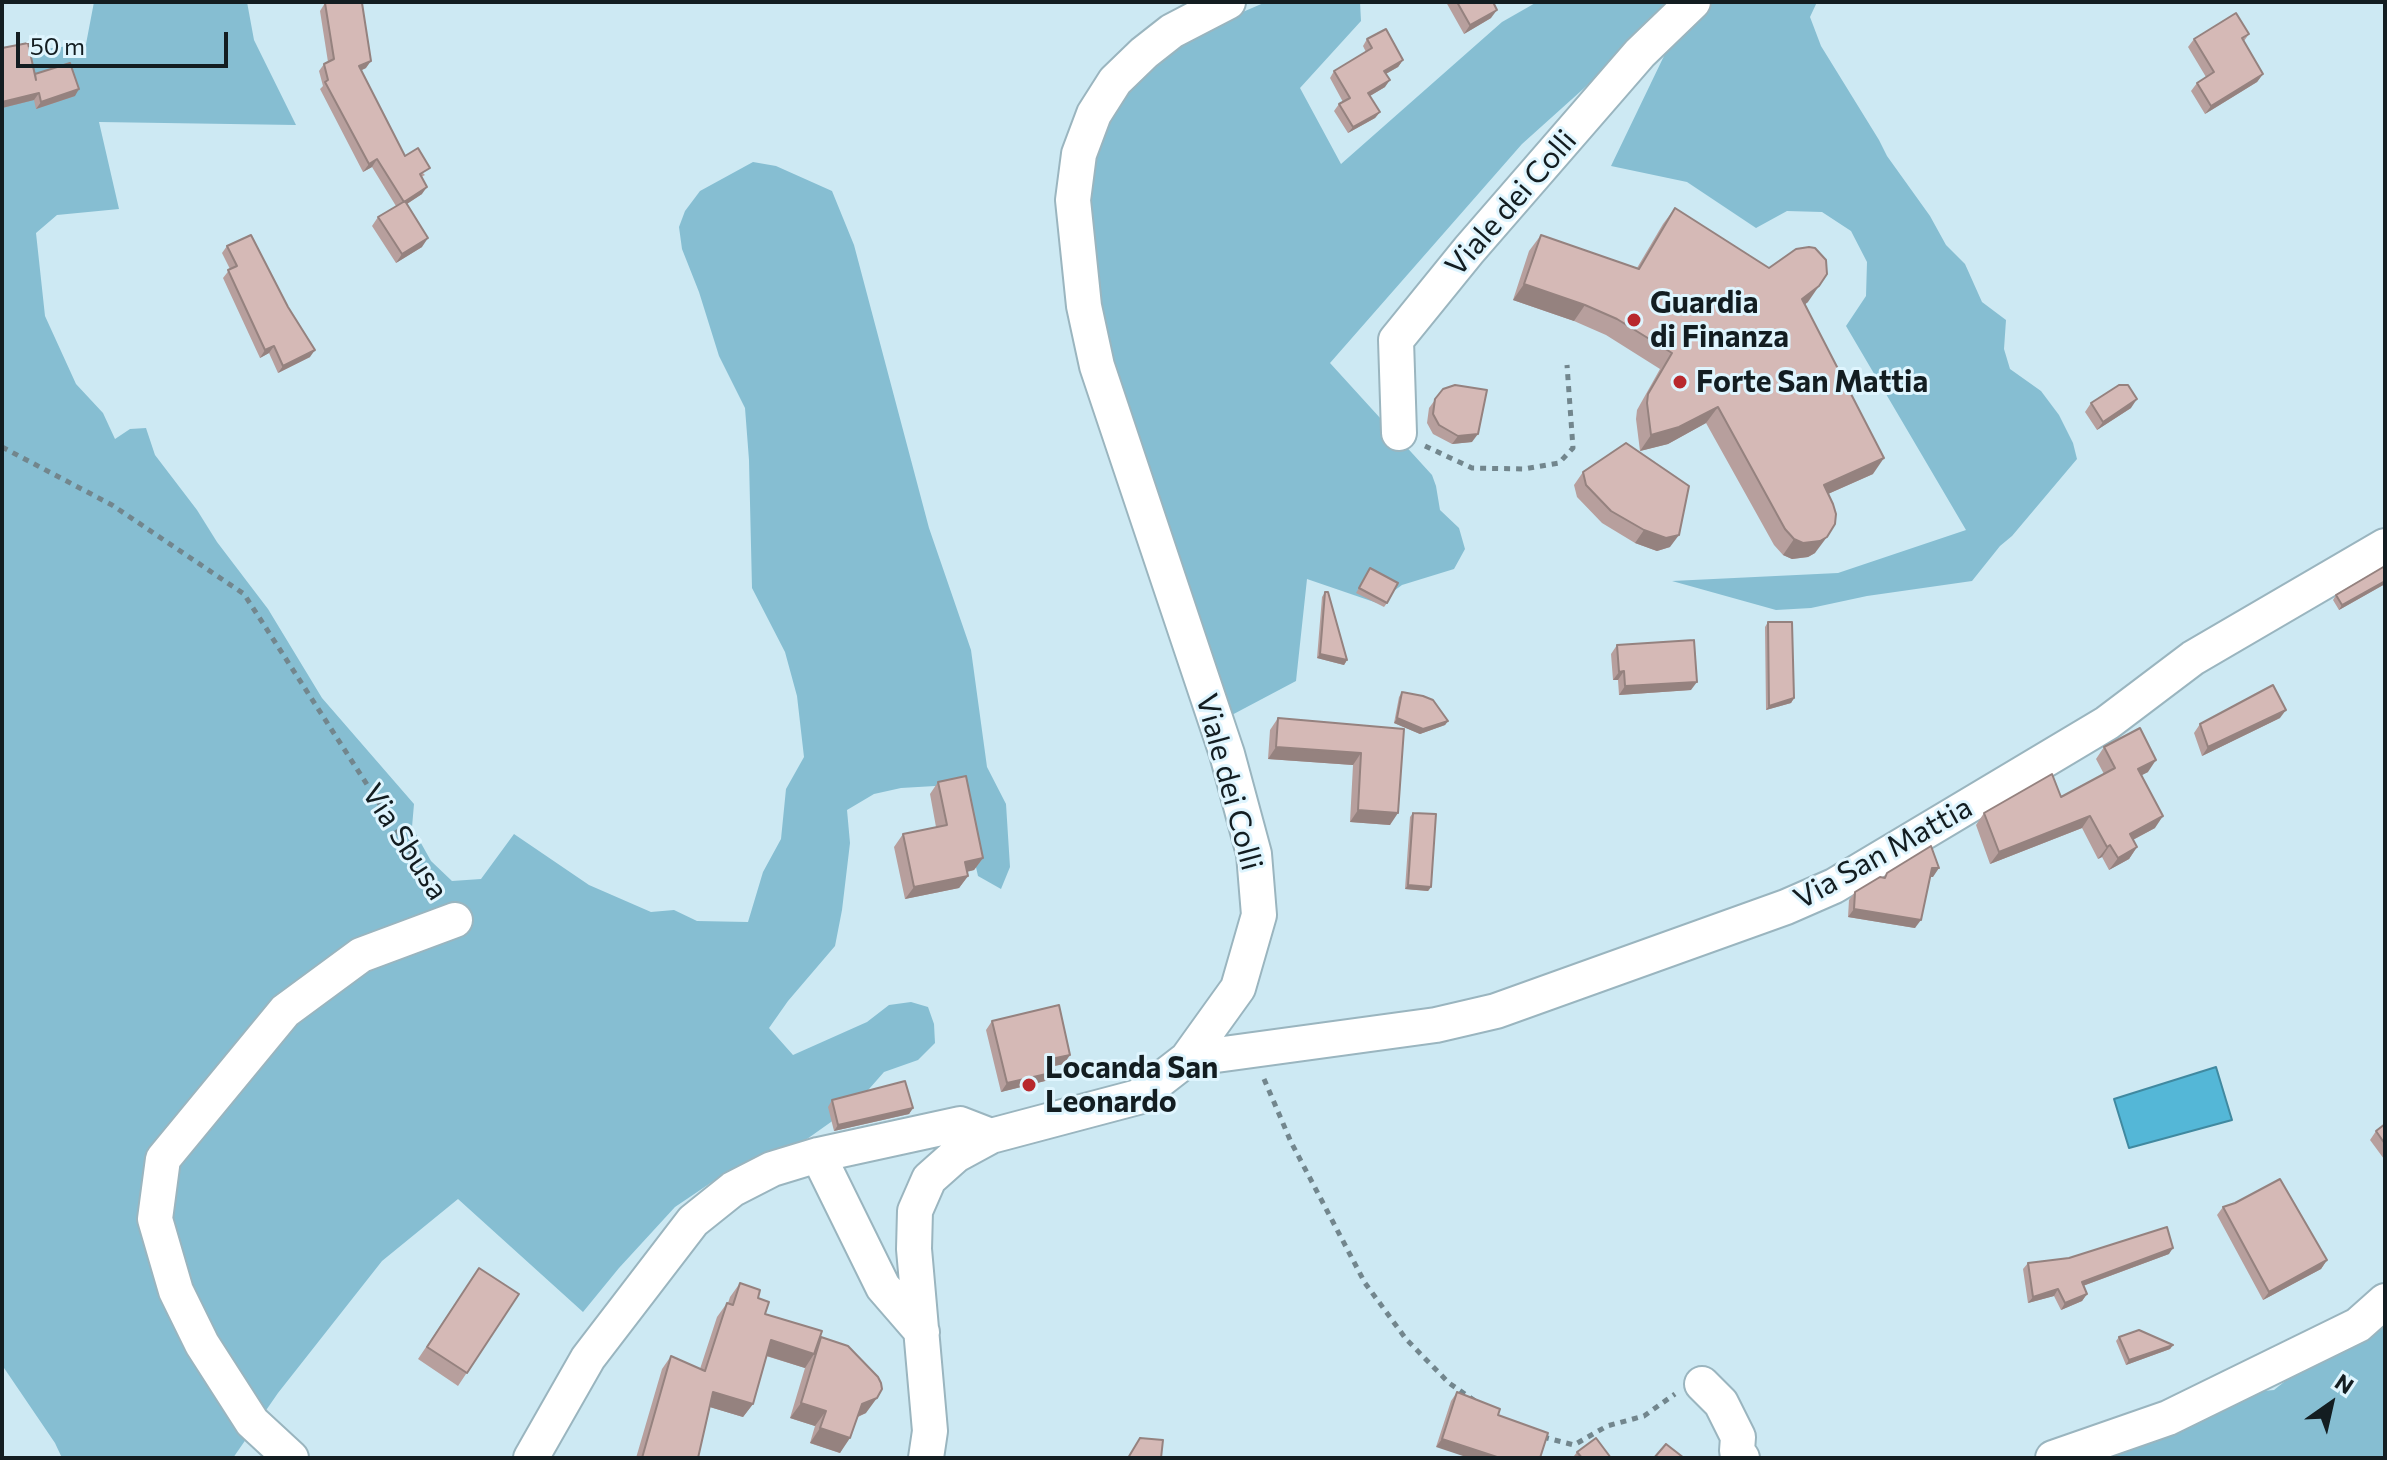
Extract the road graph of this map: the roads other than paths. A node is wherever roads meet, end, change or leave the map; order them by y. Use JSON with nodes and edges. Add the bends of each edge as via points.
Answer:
{"nodes":[{"id":1,"x":1228,"y":2,"type":"edge"},
{"id":2,"x":1693,"y":2,"type":"edge"},
{"id":3,"x":1399,"y":433,"type":"road end"},
{"id":4,"x":2385,"y":546,"type":"edge"},
{"id":5,"x":455,"y":920,"type":"road end"},
{"id":6,"x":1187,"y":1059,"type":"junction"},
{"id":7,"x":991,"y":1136,"type":"junction"},
{"id":8,"x":818,"y":1155,"type":"junction"},
{"id":9,"x":2385,"y":1301,"type":"edge"},
{"id":10,"x":922,"y":1332,"type":"junction"},
{"id":11,"x":1702,"y":1384,"type":"road end"},
{"id":12,"x":291,"y":1458,"type":"edge"},
{"id":13,"x":531,"y":1458,"type":"edge"},
{"id":14,"x":926,"y":1458,"type":"edge"},
{"id":15,"x":1742,"y":1458,"type":"edge"},
{"id":16,"x":2053,"y":1458,"type":"edge"}],
"edges":[{"from":1,"to":6,"type":"street","name":"Viale dei Colli","via":[[1172,31],[1115,81],[1094,114],[1079,154],[1073,200],[1084,306],[1097,366],[1227,754],[1254,854],[1259,915],[1238,988]]},
{"from":2,"to":3,"type":"street","name":"Viale dei Colli","via":[[1640,53],[1396,340]]},
{"from":4,"to":6,"type":"street","name":"Via San Mattia","via":[[2193,658],[2107,723],[1834,886],[1786,907],[1496,1011],[1436,1025]]},
{"from":5,"to":12,"type":"street","name":"Via Sbusa","via":[[361,955],[285,1011],[163,1159],[155,1219],[176,1291],[202,1344],[252,1422]]},
{"from":6,"to":7,"type":"street","name":"Viale dei Colli","via":[[1138,1097]]},
{"from":7,"to":8,"type":"street","via":[[960,1124]]},
{"from":7,"to":10,"type":"street","name":"Viale dei Colli","via":[[956,1155],[929,1179],[915,1211]]},
{"from":8,"to":10,"type":"street","via":[[883,1287]]},
{"from":8,"to":13,"type":"street","via":[[772,1169],[733,1189],[693,1221],[588,1358]]},
{"from":9,"to":16,"type":"street","via":[[2358,1325],[2168,1418]]},
{"from":10,"to":14,"type":"street","name":"Viale dei Colli","via":[[930,1431]]},
{"from":11,"to":15,"type":"street","via":[[1721,1403]]}]}
